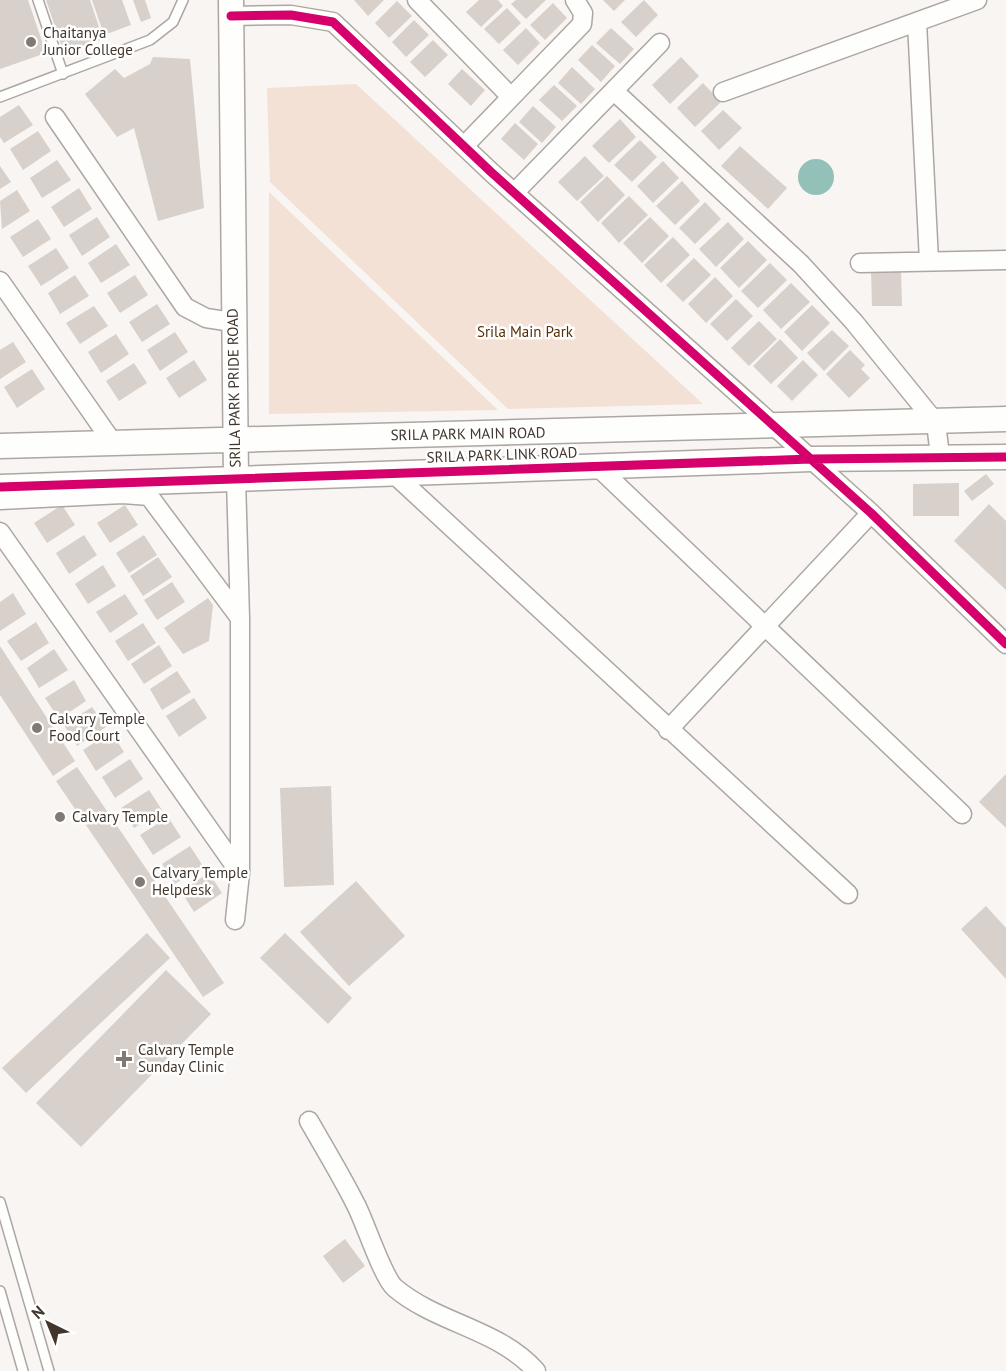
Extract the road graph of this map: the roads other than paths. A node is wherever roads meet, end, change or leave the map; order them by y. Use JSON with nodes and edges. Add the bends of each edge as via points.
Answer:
{"nodes":[{"id":1,"x":38,"y":0,"type":"edge"},
{"id":2,"x":183,"y":0,"type":"edge"},
{"id":3,"x":417,"y":0,"type":"edge"},
{"id":4,"x":575,"y":0,"type":"edge"},
{"id":5,"x":977,"y":0,"type":"edge"},
{"id":6,"x":231,"y":8,"type":"edge"},
{"id":7,"x":917,"y":22,"type":"junction"},
{"id":8,"x":660,"y":44,"type":"dead end"},
{"id":9,"x":63,"y":74,"type":"junction"},
{"id":10,"x":614,"y":91,"type":"junction"},
{"id":11,"x":723,"y":92,"type":"dead end"},
{"id":12,"x":511,"y":97,"type":"junction"},
{"id":13,"x":0,"y":98,"type":"edge"},
{"id":14,"x":55,"y":117,"type":"dead end"},
{"id":15,"x":464,"y":146,"type":"junction"},
{"id":16,"x":515,"y":192,"type":"junction"},
{"id":17,"x":1006,"y":260,"type":"edge"},
{"id":18,"x":929,"y":261,"type":"junction"},
{"id":19,"x":860,"y":263,"type":"dead end"},
{"id":20,"x":0,"y":281,"type":"edge"},
{"id":21,"x":232,"y":322,"type":"junction"},
{"id":22,"x":1006,"y":419,"type":"edge"},
{"id":23,"x":936,"y":423,"type":"junction"},
{"id":24,"x":775,"y":427,"type":"junction"},
{"id":25,"x":236,"y":440,"type":"junction"},
{"id":26,"x":112,"y":443,"type":"junction"},
{"id":27,"x":0,"y":446,"type":"edge"},
{"id":28,"x":940,"y":456,"type":"junction"},
{"id":29,"x":1006,"y":456,"type":"edge"},
{"id":30,"x":811,"y":459,"type":"junction"},
{"id":31,"x":598,"y":467,"type":"junction"},
{"id":32,"x":394,"y":474,"type":"junction"},
{"id":33,"x":236,"y":479,"type":"junction"},
{"id":34,"x":0,"y":487,"type":"edge"},
{"id":35,"x":0,"y":500,"type":"edge"},
{"id":36,"x":871,"y":513,"type":"junction"},
{"id":37,"x":0,"y":532,"type":"edge"},
{"id":38,"x":240,"y":618,"type":"junction"},
{"id":39,"x":766,"y":626,"type":"junction"},
{"id":40,"x":1006,"y":644,"type":"edge"},
{"id":41,"x":668,"y":730,"type":"junction"},
{"id":42,"x":962,"y":814,"type":"dead end"},
{"id":43,"x":240,"y":873,"type":"junction"},
{"id":44,"x":848,"y":894,"type":"dead end"},
{"id":45,"x":235,"y":920,"type":"dead end"},
{"id":46,"x":309,"y":1121,"type":"dead end"},
{"id":47,"x":0,"y":1202,"type":"edge"},
{"id":48,"x":0,"y":1291,"type":"edge"},
{"id":49,"x":23,"y":1371,"type":"edge"},
{"id":50,"x":49,"y":1371,"type":"edge"},
{"id":51,"x":536,"y":1371,"type":"edge"}],
"edges":[{"from":1,"to":9,"type":"lane"},
{"from":2,"to":9,"type":"lane","via":[[173,22],[150,40]]},
{"from":3,"to":12,"type":"street"},
{"from":4,"to":12,"type":"street","via":[[584,13],[582,24]]},
{"from":5,"to":7,"type":"street"},
{"from":6,"to":15,"type":"street","via":[[333,21]]},
{"from":6,"to":21,"type":"street","name":"SRILA PARK PRIDE ROAD"},
{"from":7,"to":11,"type":"street"},
{"from":7,"to":18,"type":"street"},
{"from":8,"to":10,"type":"street"},
{"from":9,"to":13,"type":"lane"},
{"from":10,"to":16,"type":"street"},
{"from":10,"to":23,"type":"street","via":[[801,264]]},
{"from":12,"to":15,"type":"street"},
{"from":14,"to":21,"type":"street","via":[[185,307],[206,318]]},
{"from":15,"to":16,"type":"street"},
{"from":16,"to":24,"type":"street"},
{"from":17,"to":18,"type":"street"},
{"from":18,"to":19,"type":"street"},
{"from":20,"to":26,"type":"street"},
{"from":21,"to":25,"type":"street","name":"SRILA PARK PRIDE ROAD"},
{"from":22,"to":23,"type":"street"},
{"from":23,"to":24,"type":"street","name":"SRILA PARK MAIN ROAD"},
{"from":23,"to":28,"type":"street"},
{"from":24,"to":25,"type":"street","name":"SRILA PARK MAIN ROAD"},
{"from":24,"to":30,"type":"street"},
{"from":25,"to":26,"type":"street","name":"SRILA PARK MAIN ROAD"},
{"from":25,"to":33,"type":"street","name":"SRILA PARK PRIDE ROAD"},
{"from":26,"to":27,"type":"street","name":"SRILA PARK MAIN ROAD"},
{"from":28,"to":29,"type":"street","name":"SRILA PARK LINK ROAD"},
{"from":28,"to":30,"type":"street","name":"SRILA PARK LINK ROAD"},
{"from":30,"to":31,"type":"street","name":"SRILA PARK LINK ROAD"},
{"from":30,"to":36,"type":"street"},
{"from":31,"to":32,"type":"street","name":"SRILA PARK LINK ROAD"},
{"from":31,"to":39,"type":"street"},
{"from":32,"to":33,"type":"street","name":"SRILA PARK LINK ROAD"},
{"from":32,"to":41,"type":"street"},
{"from":33,"to":34,"type":"street","name":"SRILA PARK LINK ROAD"},
{"from":33,"to":38,"type":"street","name":"SRILA PARK PRIDE ROAD"},
{"from":35,"to":38,"type":"street","via":[[149,496]]},
{"from":36,"to":39,"type":"street"},
{"from":36,"to":40,"type":"street"},
{"from":37,"to":43,"type":"street"},
{"from":38,"to":43,"type":"street","name":"SRILA PARK PRIDE ROAD"},
{"from":39,"to":41,"type":"street"},
{"from":39,"to":42,"type":"street"},
{"from":41,"to":44,"type":"street"},
{"from":43,"to":45,"type":"street","name":"SRILA PARK PRIDE ROAD"},
{"from":46,"to":51,"type":"street","via":[[356,1205],[392,1286],[427,1311],[490,1337]]},
{"from":47,"to":50,"type":"lane"},
{"from":48,"to":49,"type":"lane"}]}
